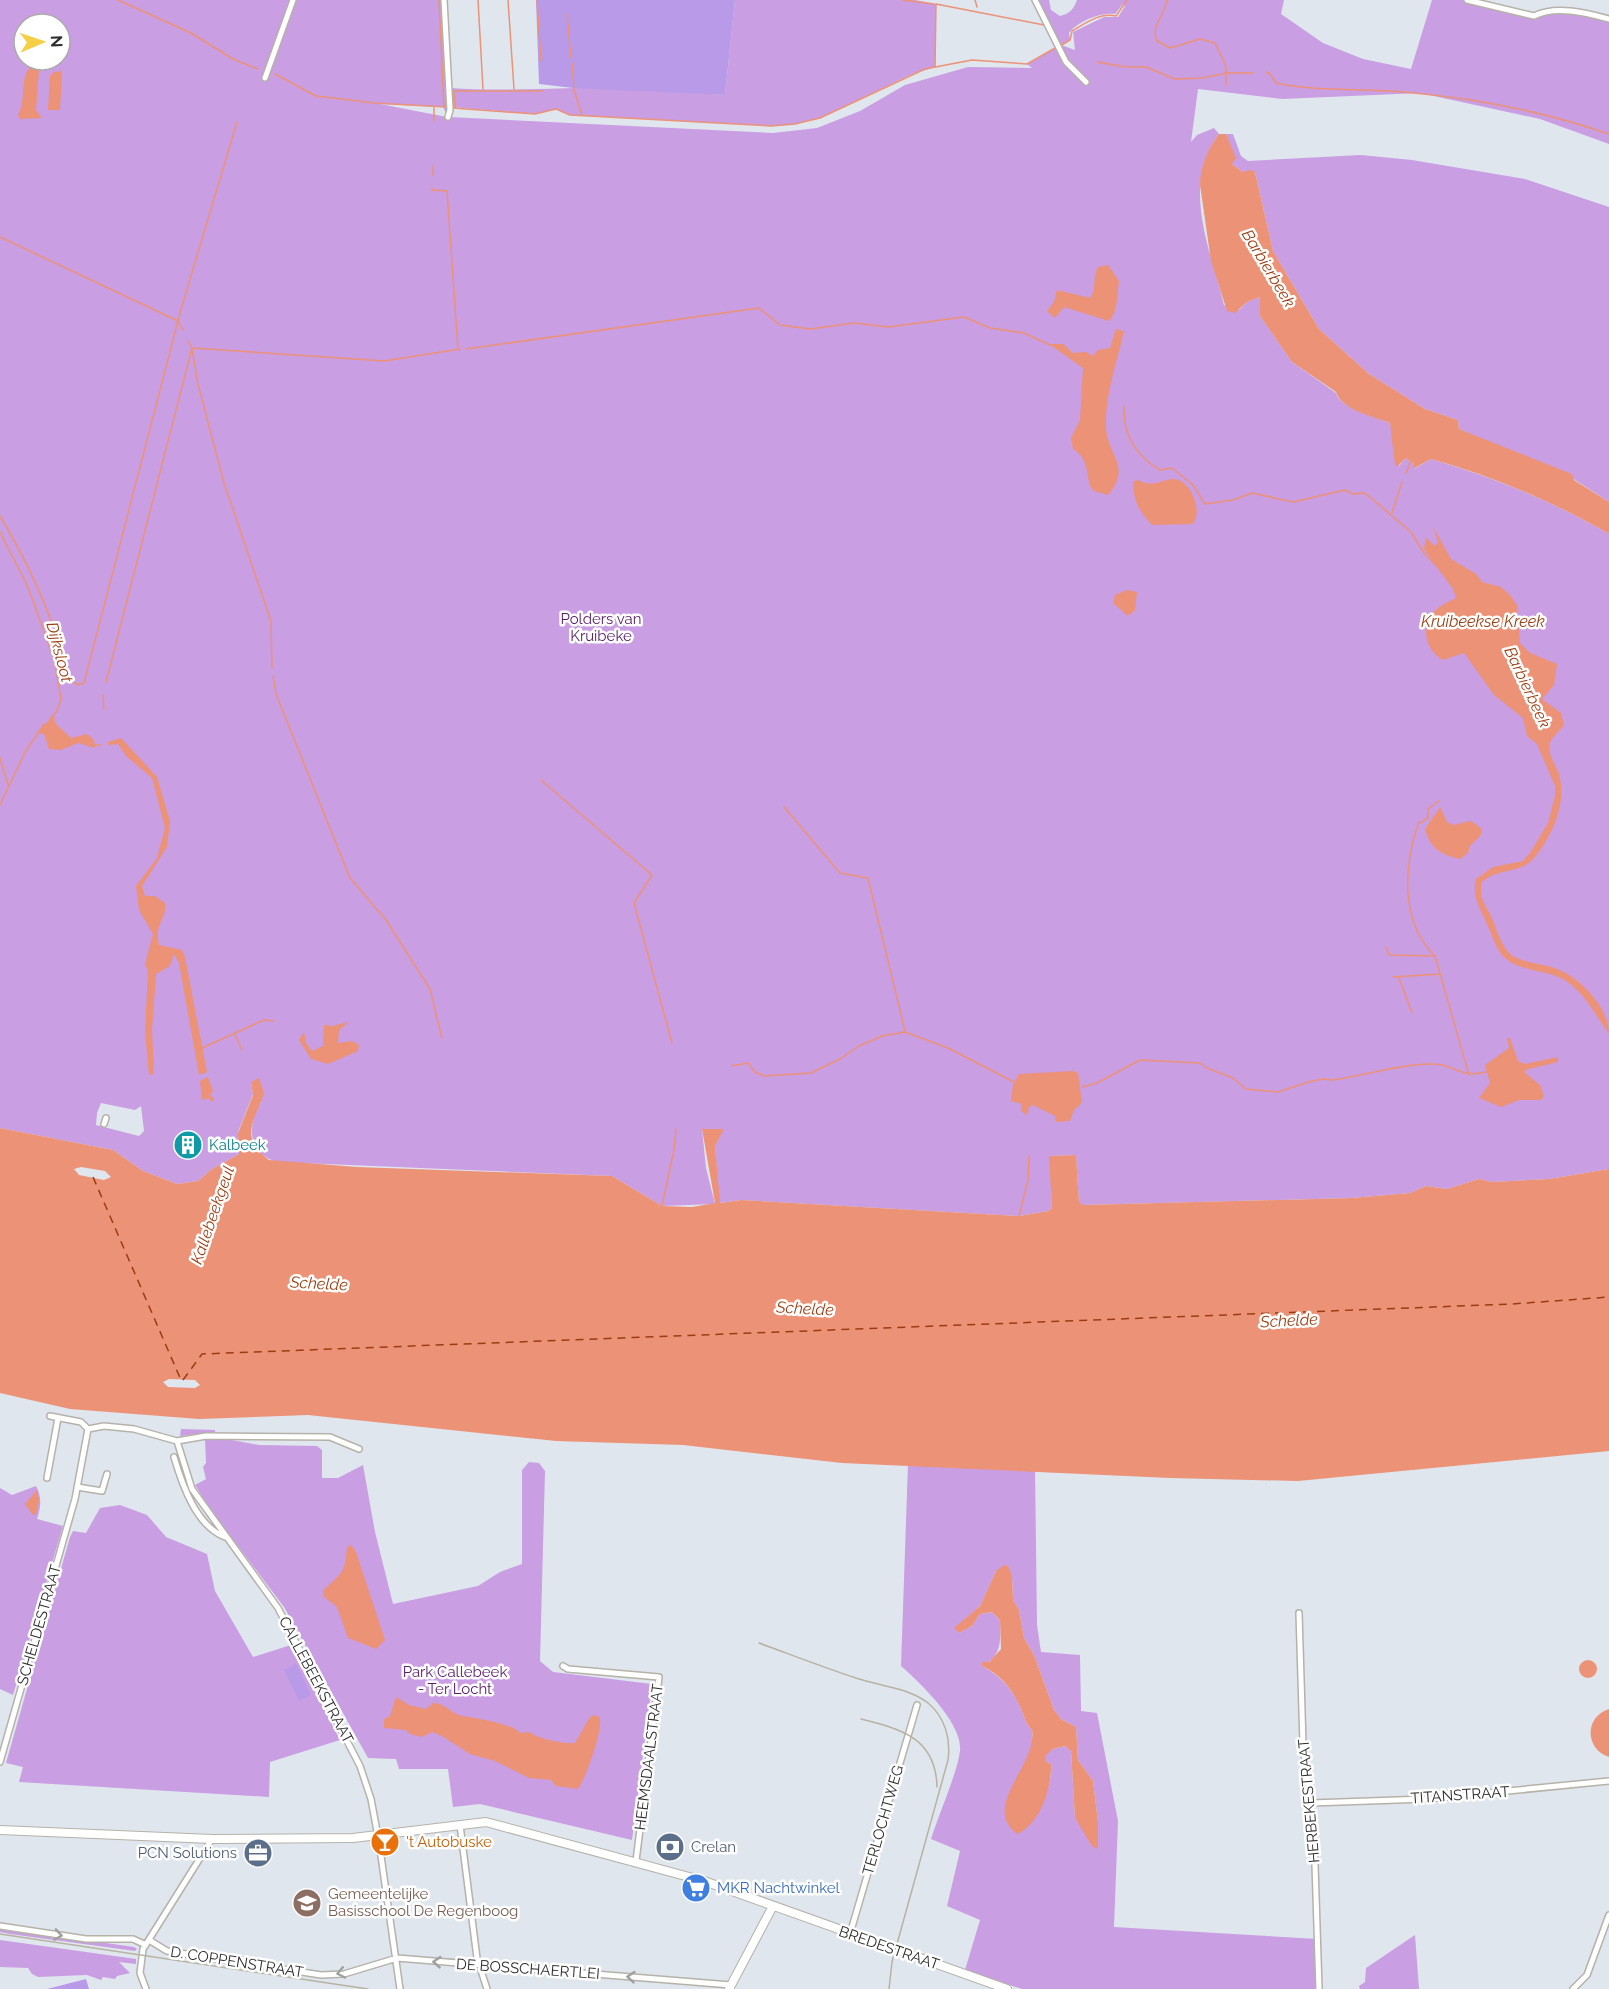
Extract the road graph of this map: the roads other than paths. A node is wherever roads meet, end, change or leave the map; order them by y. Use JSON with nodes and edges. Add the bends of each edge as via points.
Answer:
{"nodes":[{"id":1,"x":293,"y":0,"type":"edge"},
{"id":2,"x":444,"y":0,"type":"edge"},
{"id":3,"x":1035,"y":0,"type":"edge"},
{"id":4,"x":1467,"y":0,"type":"edge"},
{"id":5,"x":1609,"y":19,"type":"edge"},
{"id":6,"x":265,"y":78,"type":"dead end"},
{"id":7,"x":1086,"y":82,"type":"dead end"},
{"id":8,"x":448,"y":117,"type":"dead end"},
{"id":9,"x":50,"y":1416,"type":"dead end"},
{"id":10,"x":58,"y":1418,"type":"junction"},
{"id":11,"x":88,"y":1429,"type":"junction"},
{"id":12,"x":177,"y":1441,"type":"junction"},
{"id":13,"x":359,"y":1449,"type":"dead end"},
{"id":14,"x":174,"y":1457,"type":"dead end"},
{"id":15,"x":107,"y":1474,"type":"dead end"},
{"id":16,"x":46,"y":1478,"type":"dead end"},
{"id":17,"x":77,"y":1487,"type":"junction"},
{"id":18,"x":226,"y":1537,"type":"junction"},
{"id":19,"x":1299,"y":1613,"type":"dead end"},
{"id":20,"x":563,"y":1665,"type":"dead end"},
{"id":21,"x":917,"y":1705,"type":"dead end"},
{"id":22,"x":0,"y":1762,"type":"edge"},
{"id":23,"x":1609,"y":1781,"type":"edge"},
{"id":24,"x":1311,"y":1803,"type":"junction"},
{"id":25,"x":460,"y":1825,"type":"junction"},
{"id":26,"x":0,"y":1830,"type":"edge"},
{"id":27,"x":378,"y":1836,"type":"junction"},
{"id":28,"x":212,"y":1839,"type":"junction"},
{"id":29,"x":636,"y":1861,"type":"junction"},
{"id":30,"x":772,"y":1905,"type":"junction"},
{"id":31,"x":1609,"y":1915,"type":"edge"},
{"id":32,"x":0,"y":1926,"type":"edge"},
{"id":33,"x":850,"y":1935,"type":"junction"},
{"id":34,"x":147,"y":1942,"type":"junction"},
{"id":35,"x":397,"y":1958,"type":"junction"},
{"id":36,"x":478,"y":1965,"type":"junction"},
{"id":37,"x":730,"y":1987,"type":"edge"},
{"id":38,"x":146,"y":1989,"type":"edge"},
{"id":39,"x":400,"y":1989,"type":"edge"},
{"id":40,"x":487,"y":1989,"type":"edge"},
{"id":41,"x":1007,"y":1989,"type":"edge"},
{"id":42,"x":1318,"y":1989,"type":"edge"},
{"id":43,"x":1573,"y":1989,"type":"edge"}],
"edges":[{"from":1,"to":6,"type":"street"},
{"from":2,"to":8,"type":"street"},
{"from":3,"to":7,"type":"street","via":[[1069,66]]},
{"from":4,"to":5,"type":"street","via":[[1534,15],[1563,10]]},
{"from":9,"to":10,"type":"street"},
{"from":10,"to":11,"type":"street","via":[[81,1422]]},
{"from":10,"to":16,"type":"street"},
{"from":11,"to":12,"type":"street","via":[[124,1428]]},
{"from":11,"to":17,"type":"street","name":"SCHELDESTRAAT"},
{"from":12,"to":13,"type":"street","via":[[206,1436],[330,1437]]},
{"from":12,"to":18,"type":"street","name":"CALLEBEEKSTRAAT","via":[[192,1489]]},
{"from":14,"to":18,"type":"street","name":"CALLEBEEKSTRAAT","via":[[197,1511],[216,1533]]},
{"from":15,"to":17,"type":"street","via":[[102,1491]]},
{"from":17,"to":22,"type":"street","name":"SCHELDESTRAAT"},
{"from":18,"to":27,"type":"street","name":"CALLEBEEKSTRAAT","via":[[278,1608],[336,1716],[365,1779]]},
{"from":19,"to":24,"type":"street","name":"HERBEKESTRAAT","via":[[1303,1744]]},
{"from":20,"to":29,"type":"street","name":"HEEMSDAALSTRAAT","via":[[568,1669],[659,1677]]},
{"from":21,"to":33,"type":"street","name":"TERLOCHTWEG"},
{"from":23,"to":24,"type":"street","name":"TITANSTRAAT","via":[[1426,1799]]},
{"from":24,"to":42,"type":"street","name":"HERBEKESTRAAT"},
{"from":25,"to":27,"type":"main road","name":"BREDESTRAAT"},
{"from":25,"to":29,"type":"main road","name":"BREDESTRAAT","via":[[486,1822]]},
{"from":25,"to":36,"type":"street"},
{"from":26,"to":28,"type":"main road","name":"BREDESTRAAT"},
{"from":27,"to":28,"type":"main road","name":"BREDESTRAAT"},
{"from":27,"to":35,"type":"street","name":"CALLEBEEKSTRAAT"},
{"from":28,"to":34,"type":"street"},
{"from":29,"to":30,"type":"main road","name":"BREDESTRAAT"},
{"from":30,"to":33,"type":"main road","name":"BREDESTRAAT"},
{"from":30,"to":37,"type":"main road"},
{"from":31,"to":43,"type":"street","via":[[1587,1975]]},
{"from":32,"to":34,"type":"street","name":"D. COPPENSTRAAT","one_way":true,"via":[[87,1939]]},
{"from":33,"to":41,"type":"main road","name":"BREDESTRAAT"},
{"from":35,"to":34,"type":"street","name":"D. COPPENSTRAAT","one_way":true,"via":[[329,1976],[167,1951]]},
{"from":34,"to":38,"type":"street","via":[[140,1972]]},
{"from":36,"to":35,"type":"street","name":"DE BOSSCHAERTLEI","one_way":true},
{"from":35,"to":39,"type":"street","name":"CALLEBEEKSTRAAT"},
{"from":37,"to":36,"type":"street","name":"DE BOSSCHAERTLEI","one_way":true},
{"from":36,"to":40,"type":"street"}]}
